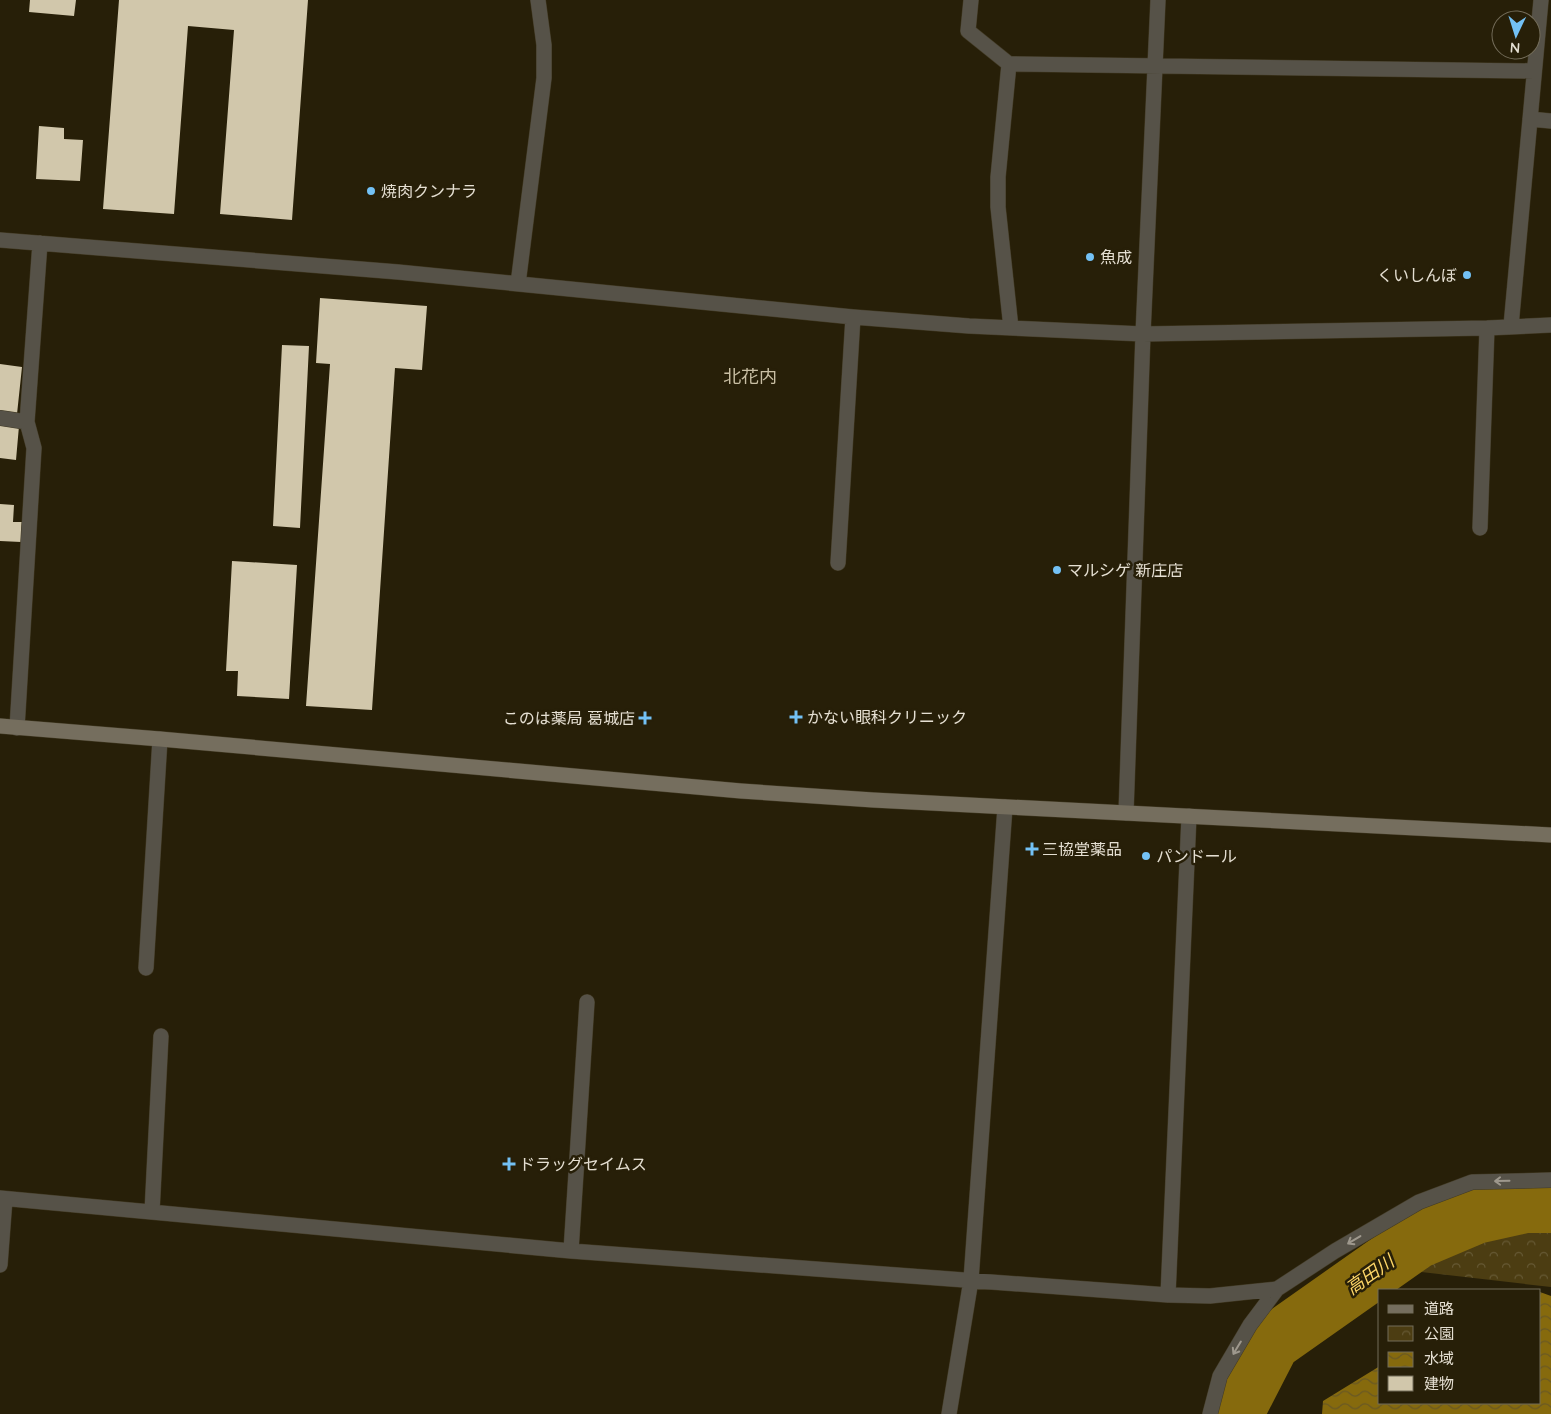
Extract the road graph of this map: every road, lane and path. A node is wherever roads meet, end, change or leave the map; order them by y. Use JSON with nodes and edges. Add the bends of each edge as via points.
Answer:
{"nodes":[{"id":1,"x":538,"y":0,"type":"edge"},
{"id":2,"x":971,"y":0,"type":"edge"},
{"id":3,"x":1158,"y":0,"type":"edge"},
{"id":4,"x":1541,"y":0,"type":"edge"},
{"id":5,"x":1009,"y":64,"type":"junction"},
{"id":6,"x":1155,"y":66,"type":"junction"},
{"id":7,"x":1534,"y":70,"type":"junction"},
{"id":8,"x":1530,"y":119,"type":"junction"},
{"id":9,"x":1551,"y":121,"type":"edge"},
{"id":10,"x":0,"y":240,"type":"edge"},
{"id":11,"x":40,"y":243,"type":"junction"},
{"id":12,"x":518,"y":284,"type":"junction"},
{"id":13,"x":853,"y":317,"type":"junction"},
{"id":14,"x":1551,"y":325,"type":"edge"},
{"id":15,"x":1511,"y":326,"type":"junction"},
{"id":16,"x":1011,"y":328,"type":"junction"},
{"id":17,"x":1487,"y":328,"type":"junction"},
{"id":18,"x":1143,"y":334,"type":"junction"},
{"id":19,"x":0,"y":418,"type":"edge"},
{"id":20,"x":27,"y":422,"type":"junction"},
{"id":21,"x":1480,"y":528,"type":"dead end"},
{"id":22,"x":838,"y":563,"type":"dead end"},
{"id":23,"x":0,"y":726,"type":"edge"},
{"id":24,"x":16,"y":728,"type":"junction"},
{"id":25,"x":160,"y":739,"type":"junction"},
{"id":26,"x":1005,"y":807,"type":"junction"},
{"id":27,"x":1126,"y":813,"type":"junction"},
{"id":28,"x":1189,"y":816,"type":"junction"},
{"id":29,"x":1551,"y":836,"type":"edge"},
{"id":30,"x":146,"y":968,"type":"dead end"},
{"id":31,"x":587,"y":1002,"type":"dead end"},
{"id":32,"x":161,"y":1036,"type":"dead end"},
{"id":33,"x":1551,"y":1180,"type":"edge"},
{"id":34,"x":3,"y":1198,"type":"edge"},
{"id":35,"x":152,"y":1212,"type":"junction"},
{"id":36,"x":571,"y":1251,"type":"junction"},
{"id":37,"x":0,"y":1265,"type":"edge"},
{"id":38,"x":971,"y":1280,"type":"junction"},
{"id":39,"x":1277,"y":1289,"type":"junction"},
{"id":40,"x":1168,"y":1295,"type":"junction"},
{"id":41,"x":949,"y":1414,"type":"edge"},
{"id":42,"x":1210,"y":1414,"type":"edge"}],
"edges":[{"from":1,"to":12,"type":"street","via":[[544,45],[544,78]]},
{"from":2,"to":5,"type":"street","via":[[968,31]]},
{"from":3,"to":6,"type":"street"},
{"from":4,"to":7,"type":"street"},
{"from":5,"to":6,"type":"street"},
{"from":5,"to":16,"type":"street","via":[[998,207]]},
{"from":6,"to":7,"type":"street"},
{"from":6,"to":18,"type":"street"},
{"from":7,"to":8,"type":"street"},
{"from":8,"to":9,"type":"street"},
{"from":8,"to":15,"type":"street"},
{"from":10,"to":11,"type":"street"},
{"from":11,"to":12,"type":"street"},
{"from":11,"to":20,"type":"street"},
{"from":12,"to":13,"type":"street"},
{"from":13,"to":16,"type":"street"},
{"from":13,"to":22,"type":"street"},
{"from":14,"to":15,"type":"street"},
{"from":15,"to":17,"type":"street"},
{"from":16,"to":18,"type":"street"},
{"from":17,"to":18,"type":"street"},
{"from":17,"to":21,"type":"street"},
{"from":18,"to":27,"type":"street"},
{"from":19,"to":20,"type":"street"},
{"from":20,"to":24,"type":"street","via":[[34,448]]},
{"from":23,"to":24,"type":"street"},
{"from":24,"to":25,"type":"street"},
{"from":25,"to":26,"type":"street","via":[[741,791]]},
{"from":25,"to":30,"type":"street"},
{"from":26,"to":27,"type":"street"},
{"from":26,"to":38,"type":"street"},
{"from":27,"to":28,"type":"street"},
{"from":28,"to":29,"type":"street"},
{"from":28,"to":40,"type":"street"},
{"from":31,"to":36,"type":"street"},
{"from":32,"to":35,"type":"street"},
{"from":33,"to":39,"type":"street","one_way":true,"via":[[1472,1182],[1419,1202]]},
{"from":34,"to":35,"type":"street"},
{"from":34,"to":37,"type":"street"},
{"from":35,"to":36,"type":"street"},
{"from":36,"to":38,"type":"street"},
{"from":38,"to":40,"type":"street"},
{"from":38,"to":41,"type":"street"},
{"from":39,"to":40,"type":"street","via":[[1210,1296]]},
{"from":39,"to":42,"type":"street","one_way":true,"via":[[1250,1325],[1220,1376]]}]}
